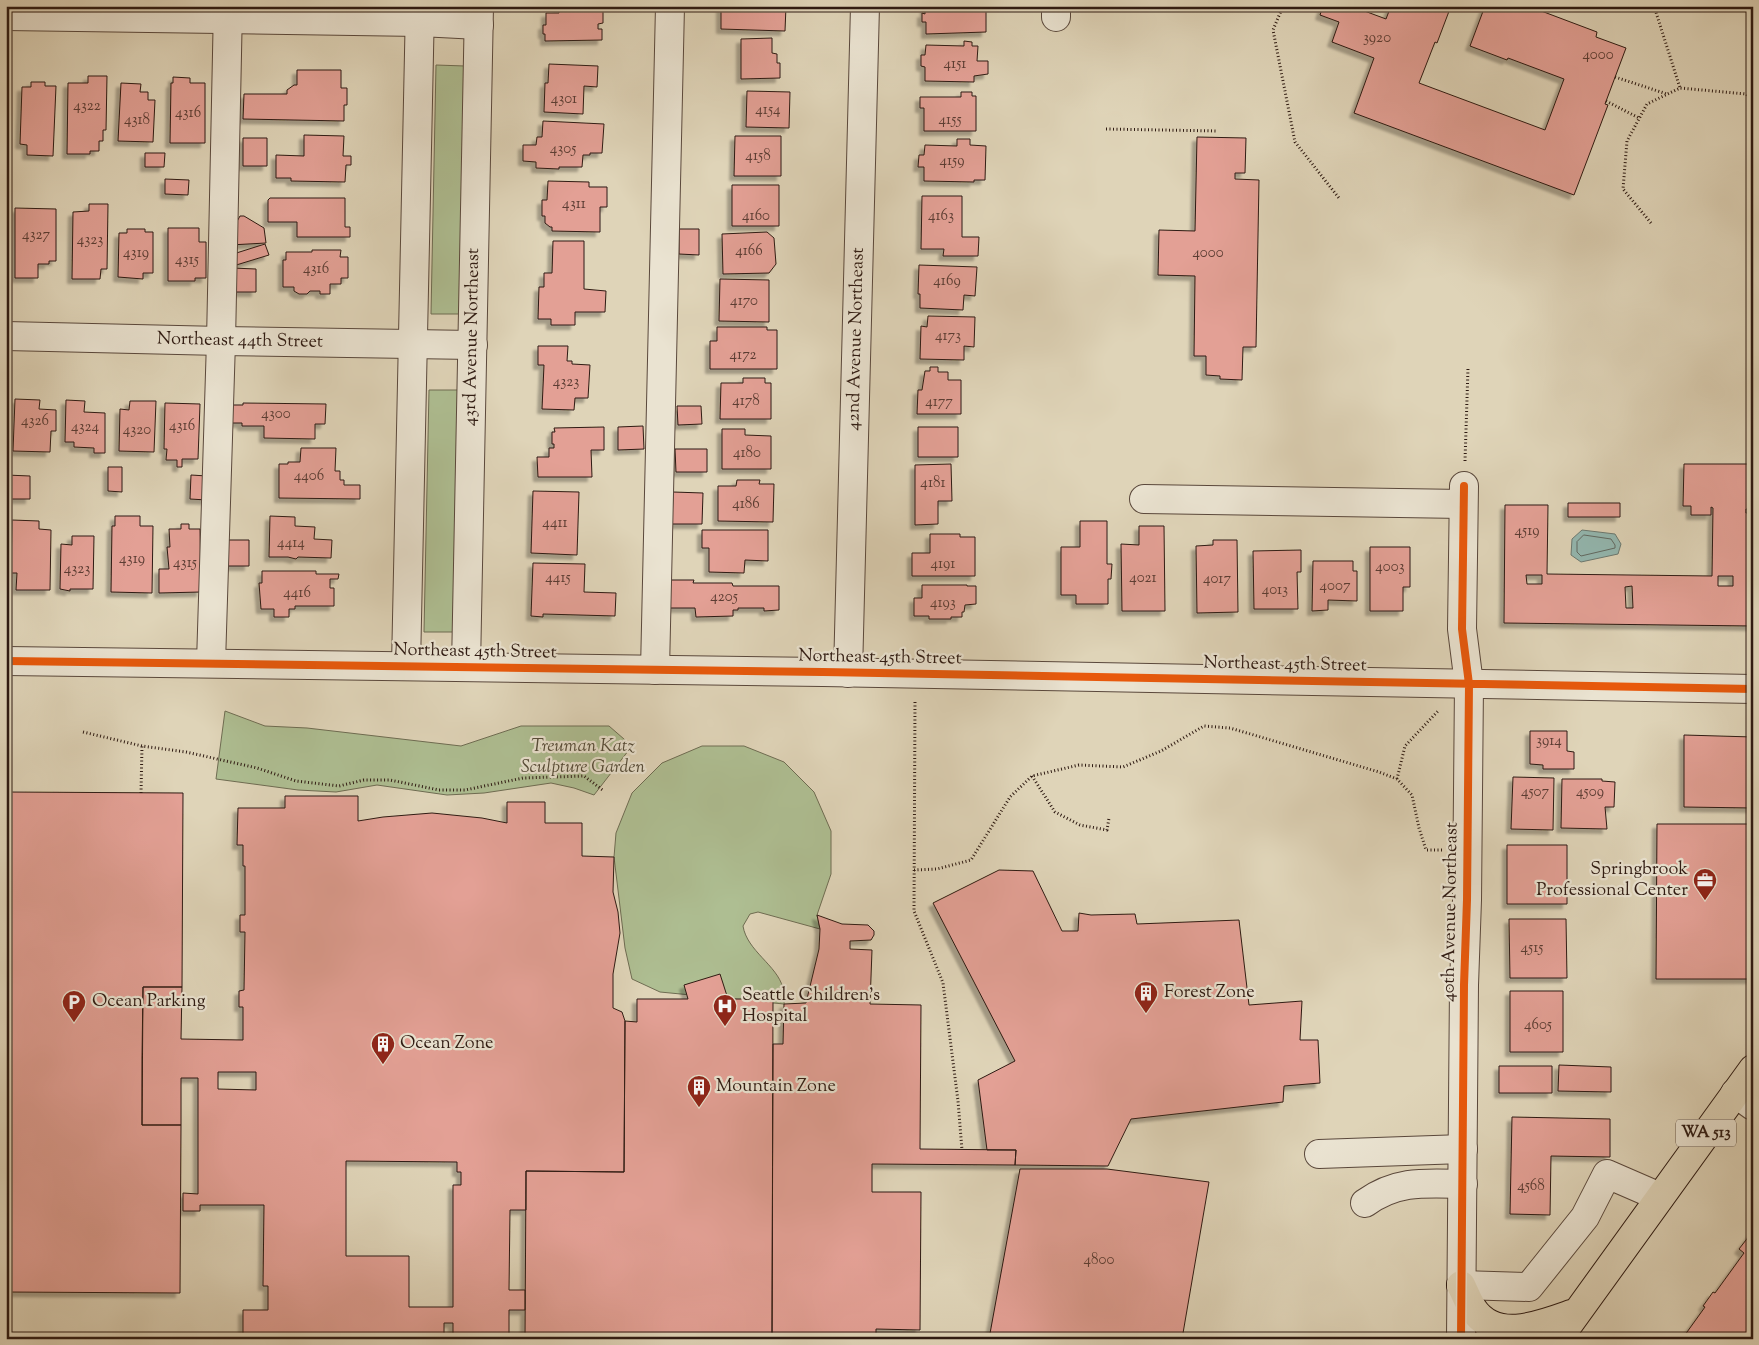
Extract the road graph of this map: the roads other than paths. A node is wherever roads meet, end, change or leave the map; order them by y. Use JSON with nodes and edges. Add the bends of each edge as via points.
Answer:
{"nodes":[{"id":1,"x":670,"y":6,"type":"edge"},
{"id":2,"x":865,"y":6,"type":"edge"},
{"id":3,"x":228,"y":13,"type":"edge"},
{"id":4,"x":420,"y":14,"type":"edge"},
{"id":5,"x":6,"y":16,"type":"edge"},
{"id":6,"x":479,"y":16,"type":"edge"},
{"id":7,"x":6,"y":336,"type":"edge"},
{"id":8,"x":221,"y":342,"type":"junction"},
{"id":9,"x":413,"y":342,"type":"junction"},
{"id":10,"x":473,"y":344,"type":"junction"},
{"id":11,"x":1144,"y":499,"type":"dead end"},
{"id":12,"x":6,"y":661,"type":"edge"},
{"id":13,"x":211,"y":663,"type":"junction"},
{"id":14,"x":406,"y":666,"type":"junction"},
{"id":15,"x":466,"y":667,"type":"junction"},
{"id":16,"x":655,"y":670,"type":"junction"},
{"id":17,"x":848,"y":673,"type":"junction"},
{"id":18,"x":1469,"y":684,"type":"junction"},
{"id":19,"x":1753,"y":688,"type":"edge"},
{"id":20,"x":1753,"y":1069,"type":"edge"},
{"id":21,"x":1744,"y":1100,"type":"edge"},
{"id":22,"x":1463,"y":1149,"type":"junction"},
{"id":23,"x":1319,"y":1154,"type":"dead end"},
{"id":24,"x":1462,"y":1184,"type":"junction"},
{"id":25,"x":1660,"y":1197,"type":"junction"},
{"id":26,"x":1365,"y":1203,"type":"dead end"},
{"id":27,"x":1461,"y":1285,"type":"junction"},
{"id":28,"x":1577,"y":1312,"type":"junction"},
{"id":29,"x":1461,"y":1339,"type":"edge"},
{"id":30,"x":1558,"y":1339,"type":"edge"}],
"edges":[{"from":1,"to":16,"type":"street"},
{"from":2,"to":17,"type":"street","name":"42nd Avenue Northeast"},
{"from":3,"to":4,"type":"street"},
{"from":3,"to":5,"type":"street"},
{"from":3,"to":8,"type":"street"},
{"from":4,"to":6,"type":"street"},
{"from":4,"to":9,"type":"street"},
{"from":6,"to":10,"type":"street","name":"43rd Avenue Northeast"},
{"from":7,"to":8,"type":"street","name":"Northeast 44th Street"},
{"from":8,"to":9,"type":"street","name":"Northeast 44th Street"},
{"from":8,"to":13,"type":"street"},
{"from":9,"to":10,"type":"street","name":"Northeast 44th Street"},
{"from":9,"to":14,"type":"street"},
{"from":10,"to":15,"type":"street","name":"43rd Avenue Northeast"},
{"from":11,"to":18,"type":"street","name":"40th Avenue Northeast","via":[[1464,495],[1462,629]]},
{"from":12,"to":13,"type":"street","name":"Northeast 45th Street"},
{"from":13,"to":14,"type":"street","name":"Northeast 45th Street"},
{"from":14,"to":15,"type":"street","name":"Northeast 45th Street"},
{"from":15,"to":16,"type":"street","name":"Northeast 45th Street"},
{"from":16,"to":17,"type":"street","name":"Northeast 45th Street"},
{"from":17,"to":18,"type":"street","name":"Northeast 45th Street"},
{"from":18,"to":19,"type":"street","name":"Northeast 45th Street"},
{"from":18,"to":22,"type":"street","name":"40th Avenue Northeast"},
{"from":20,"to":21,"type":"main road","number":"WA 513"},
{"from":21,"to":25,"type":"main road","number":"WA 513"},
{"from":22,"to":23,"type":"street"},
{"from":22,"to":24,"type":"street","name":"40th Avenue Northeast"},
{"from":24,"to":26,"type":"street","via":[[1413,1184],[1393,1188]]},
{"from":24,"to":27,"type":"street","name":"40th Avenue Northeast"},
{"from":25,"to":27,"type":"street","via":[[1606,1174],[1585,1218],[1529,1287]]},
{"from":25,"to":28,"type":"main road","number":"WA 513"},
{"from":27,"to":28,"type":"main road","via":[[1474,1311],[1494,1328],[1525,1330]]},
{"from":27,"to":29,"type":"street","name":"40th Avenue Northeast"},
{"from":28,"to":30,"type":"main road","number":"WA 513"}]}
